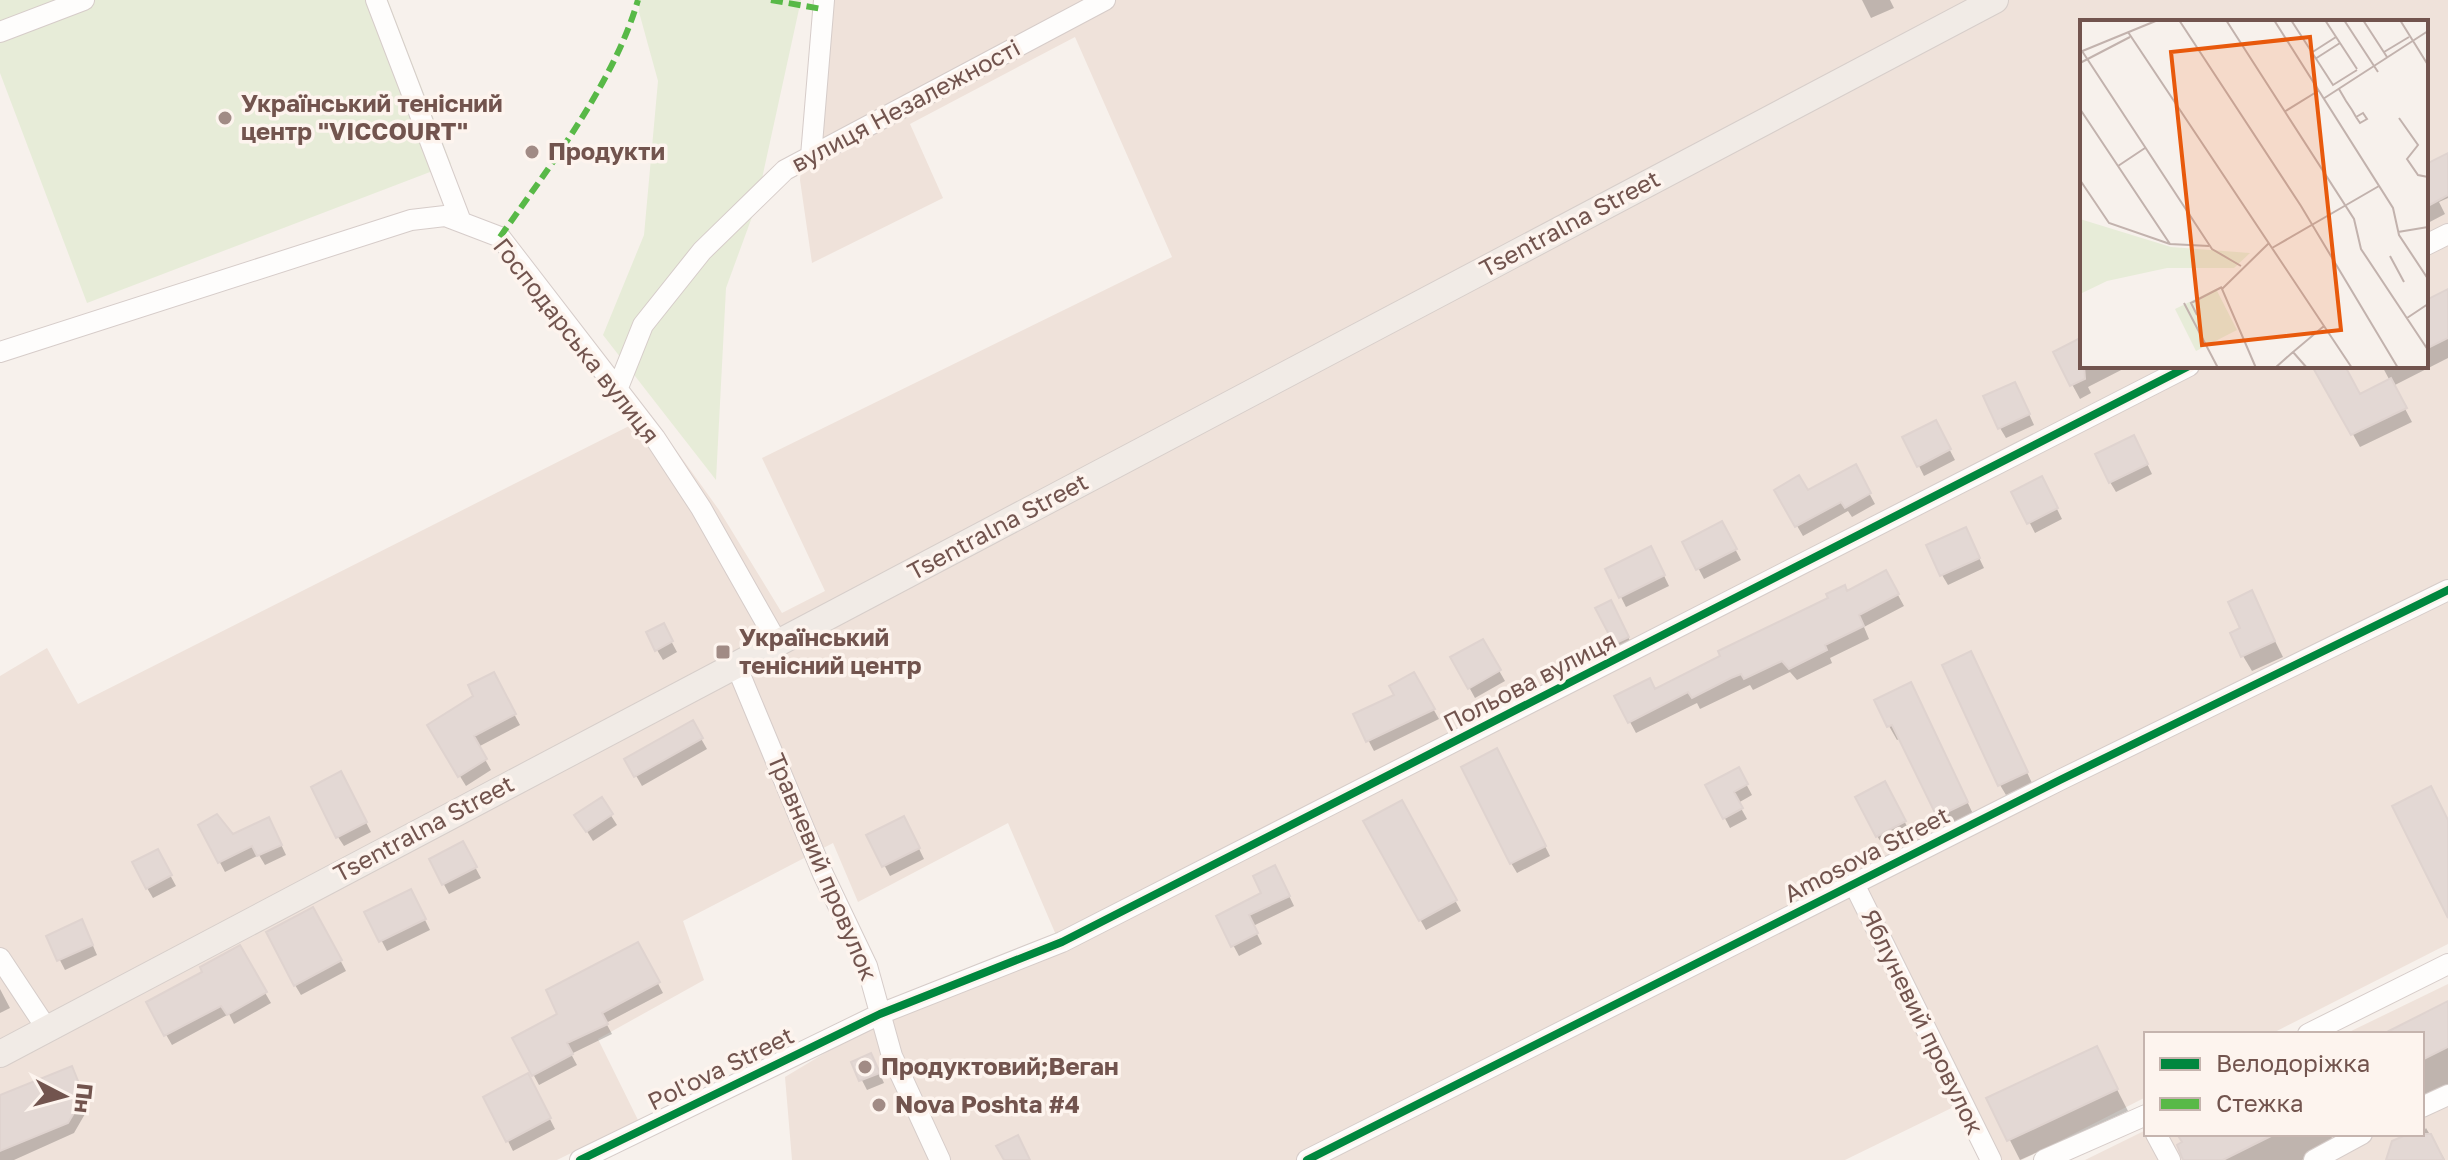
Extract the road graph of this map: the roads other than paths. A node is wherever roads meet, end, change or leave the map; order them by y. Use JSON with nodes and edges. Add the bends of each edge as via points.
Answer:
{"nodes":[{"id":1,"x":84,"y":0,"type":"edge"},
{"id":2,"x":376,"y":0,"type":"edge"},
{"id":3,"x":824,"y":0,"type":"edge"},
{"id":4,"x":1105,"y":0,"type":"edge"},
{"id":5,"x":1995,"y":0,"type":"edge"},
{"id":6,"x":0,"y":32,"type":"edge"},
{"id":7,"x":811,"y":156,"type":"junction"},
{"id":8,"x":460,"y":219,"type":"junction"},
{"id":9,"x":2448,"y":234,"type":"edge"},
{"id":10,"x":2428,"y":244,"type":"edge"},
{"id":11,"x":0,"y":352,"type":"edge"},
{"id":12,"x":2185,"y":368,"type":"edge"},
{"id":13,"x":617,"y":390,"type":"junction"},
{"id":14,"x":2448,"y":590,"type":"edge"},
{"id":15,"x":778,"y":644,"type":"junction"},
{"id":16,"x":736,"y":665,"type":"junction"},
{"id":17,"x":1854,"y":884,"type":"junction"},
{"id":18,"x":0,"y":958,"type":"edge"},
{"id":19,"x":2448,"y":964,"type":"edge"},
{"id":20,"x":880,"y":1014,"type":"junction"},
{"id":21,"x":47,"y":1029,"type":"junction"},
{"id":22,"x":2312,"y":1032,"type":"edge"},
{"id":23,"x":0,"y":1054,"type":"edge"},
{"id":24,"x":2448,"y":1095,"type":"edge"},
{"id":25,"x":2424,"y":1106,"type":"edge"},
{"id":26,"x":2144,"y":1116,"type":"edge"},
{"id":27,"x":2157,"y":1136,"type":"edge"},
{"id":28,"x":2351,"y":1136,"type":"edge"},
{"id":29,"x":580,"y":1160,"type":"edge"},
{"id":30,"x":940,"y":1160,"type":"edge"},
{"id":31,"x":1307,"y":1160,"type":"edge"},
{"id":32,"x":1991,"y":1160,"type":"edge"},
{"id":33,"x":2044,"y":1160,"type":"edge"},
{"id":34,"x":2170,"y":1160,"type":"edge"},
{"id":35,"x":2315,"y":1160,"type":"edge"}],
"edges":[{"from":1,"to":6,"type":"street"},
{"from":2,"to":8,"type":"street"},
{"from":3,"to":7,"type":"street"},
{"from":4,"to":7,"type":"street","name":"вулиця Незалежності"},
{"from":5,"to":15,"type":"main road","name":"Tsentralna Street"},
{"from":7,"to":13,"type":"street","name":"вулиця Незалежності","via":[[785,170],[702,251],[643,325]]},
{"from":8,"to":11,"type":"street","name":"Господарська вулиця","via":[[411,220]]},
{"from":8,"to":13,"type":"street","name":"Господарська вулиця","via":[[500,237]]},
{"from":9,"to":10,"type":"street"},
{"from":12,"to":20,"type":"street","name":"Польова вулиця","via":[[1075,935]]},
{"from":13,"to":15,"type":"street","name":"Господарська вулиця","via":[[701,508]]},
{"from":14,"to":17,"type":"street","name":"Amosova Street"},
{"from":15,"to":16,"type":"main road","name":"Tsentralna Street"},
{"from":16,"to":20,"type":"street","name":"Травневий провулок","via":[[867,966]]},
{"from":16,"to":21,"type":"main road","name":"Tsentralna Street"},
{"from":17,"to":31,"type":"street","name":"Amosova Street"},
{"from":17,"to":32,"type":"street","name":"Яблуневий провулок"},
{"from":18,"to":21,"type":"street"},
{"from":19,"to":22,"type":"street"},
{"from":20,"to":29,"type":"street","name":"Pol'ova Street"},
{"from":20,"to":30,"type":"street","name":"Травневий провулок","via":[[892,1056]]},
{"from":21,"to":23,"type":"main road","name":"Tsentralna Street"},
{"from":24,"to":25,"type":"street"},
{"from":26,"to":33,"type":"street"},
{"from":27,"to":34,"type":"street"},
{"from":28,"to":35,"type":"street"}]}
